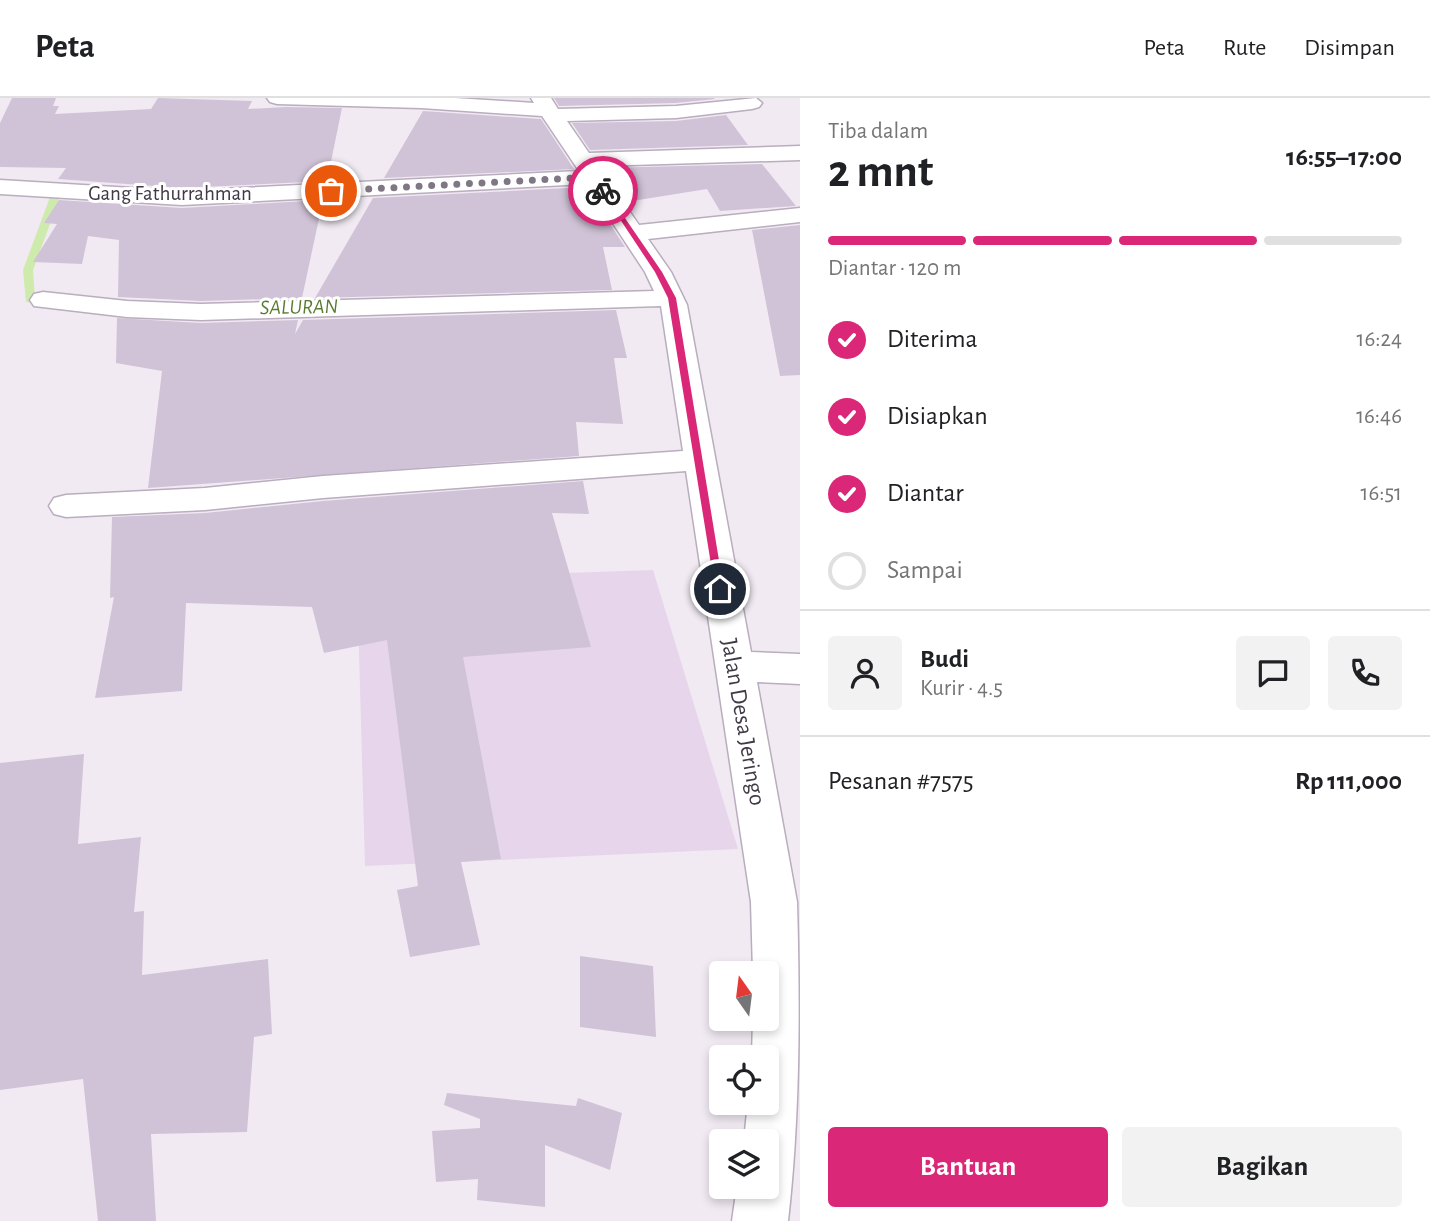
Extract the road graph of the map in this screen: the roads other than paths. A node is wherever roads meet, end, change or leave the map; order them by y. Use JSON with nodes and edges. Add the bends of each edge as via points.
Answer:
{"nodes":[{"id":1,"x":277,"y":98,"type":"edge"},
{"id":2,"x":752,"y":103,"type":"dead end"},
{"id":3,"x":547,"y":108,"type":"edge"},
{"id":4,"x":800,"y":153,"type":"edge"},
{"id":5,"x":587,"y":168,"type":"junction"},
{"id":6,"x":0,"y":187,"type":"edge"},
{"id":7,"x":800,"y":215,"type":"edge"},
{"id":8,"x":632,"y":233,"type":"junction"},
{"id":9,"x":672,"y":298,"type":"junction"},
{"id":10,"x":43,"y":300,"type":"dead end"},
{"id":11,"x":699,"y":460,"type":"junction"},
{"id":12,"x":66,"y":506,"type":"dead end"},
{"id":13,"x":733,"y":666,"type":"junction"},
{"id":14,"x":800,"y":669,"type":"edge"},
{"id":15,"x":771,"y":1129,"type":"edge"},
{"id":16,"x":763,"y":1199,"type":"edge"},
{"id":17,"x":760,"y":1221,"type":"edge"}],
"edges":[{"from":1,"to":3,"type":"street"},
{"from":2,"to":3,"type":"street","via":[[676,112]]},
{"from":3,"to":5,"type":"street","name":"Jalan Desa Jeringo"},
{"from":4,"to":5,"type":"street","name":"Gang Fathurrahman","via":[[639,156]]},
{"from":5,"to":6,"type":"street","name":"Gang Fathurrahman","via":[[182,198]]},
{"from":5,"to":8,"type":"street","name":"Jalan Desa Jeringo"},
{"from":7,"to":8,"type":"street"},
{"from":8,"to":9,"type":"street","name":"Jalan Desa Jeringo"},
{"from":9,"to":10,"type":"street","via":[[201,312]]},
{"from":9,"to":11,"type":"street","name":"Jalan Desa Jeringo"},
{"from":11,"to":12,"type":"street"},
{"from":11,"to":13,"type":"street","name":"Jalan Desa Jeringo"},
{"from":13,"to":14,"type":"street"},
{"from":13,"to":15,"type":"street","name":"Jalan Desa Jeringo","via":[[774,902],[779,1053]]},
{"from":16,"to":17,"type":"street"}]}
